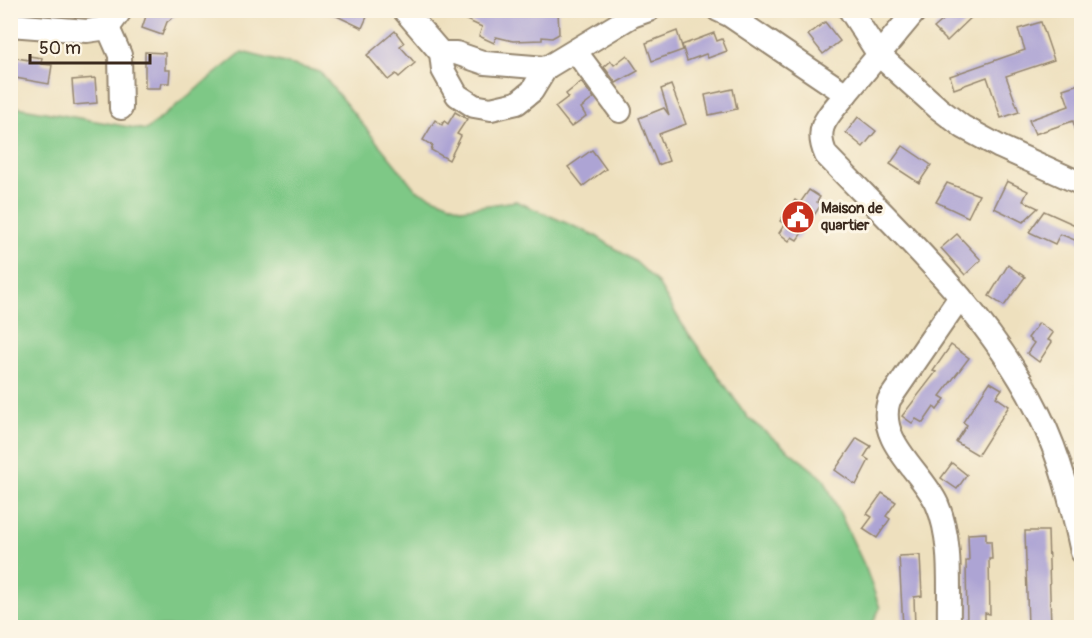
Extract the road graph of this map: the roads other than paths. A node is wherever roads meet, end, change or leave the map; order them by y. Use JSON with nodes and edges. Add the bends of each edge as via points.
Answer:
{"nodes":[{"id":1,"x":404,"y":10,"type":"edge"},
{"id":2,"x":649,"y":10,"type":"edge"},
{"id":3,"x":718,"y":10,"type":"edge"},
{"id":4,"x":916,"y":10,"type":"edge"},
{"id":5,"x":853,"y":14,"type":"edge"},
{"id":6,"x":115,"y":19,"type":"edge"},
{"id":7,"x":10,"y":25,"type":"edge"},
{"id":8,"x":897,"y":33,"type":"junction"},
{"id":9,"x":441,"y":52,"type":"junction"},
{"id":10,"x":576,"y":52,"type":"junction"},
{"id":11,"x":879,"y":55,"type":"junction"},
{"id":12,"x":546,"y":68,"type":"junction"},
{"id":13,"x":904,"y":78,"type":"junction"},
{"id":14,"x":846,"y":94,"type":"junction"},
{"id":15,"x":121,"y":108,"type":"dead end"},
{"id":16,"x":620,"y":111,"type":"dead end"},
{"id":17,"x":1082,"y":184,"type":"edge"},
{"id":18,"x":960,"y":297,"type":"junction"},
{"id":19,"x":1082,"y":552,"type":"edge"},
{"id":20,"x":949,"y":627,"type":"edge"}],
"edges":[{"from":1,"to":9,"type":"street"},
{"from":2,"to":10,"type":"street","via":[[614,26]]},
{"from":3,"to":14,"type":"street"},
{"from":4,"to":8,"type":"street"},
{"from":5,"to":8,"type":"street"},
{"from":5,"to":11,"type":"street"},
{"from":6,"to":7,"type":"street","via":[[87,31]]},
{"from":6,"to":15,"type":"street"},
{"from":8,"to":11,"type":"street"},
{"from":8,"to":13,"type":"street"},
{"from":9,"to":12,"type":"street","via":[[485,63]]},
{"from":9,"to":12,"type":"street","via":[[443,70],[457,94],[474,105],[491,109],[517,103],[532,91]]},
{"from":10,"to":12,"type":"street"},
{"from":10,"to":16,"type":"street"},
{"from":11,"to":13,"type":"street"},
{"from":11,"to":14,"type":"street"},
{"from":13,"to":17,"type":"street","via":[[963,127]]},
{"from":14,"to":18,"type":"street","via":[[822,124],[820,141],[826,155]]},
{"from":18,"to":19,"type":"street","via":[[1009,361],[1039,414],[1061,465]]},
{"from":18,"to":20,"type":"street","via":[[889,400],[884,416],[890,435],[936,503],[946,530]]}]}
